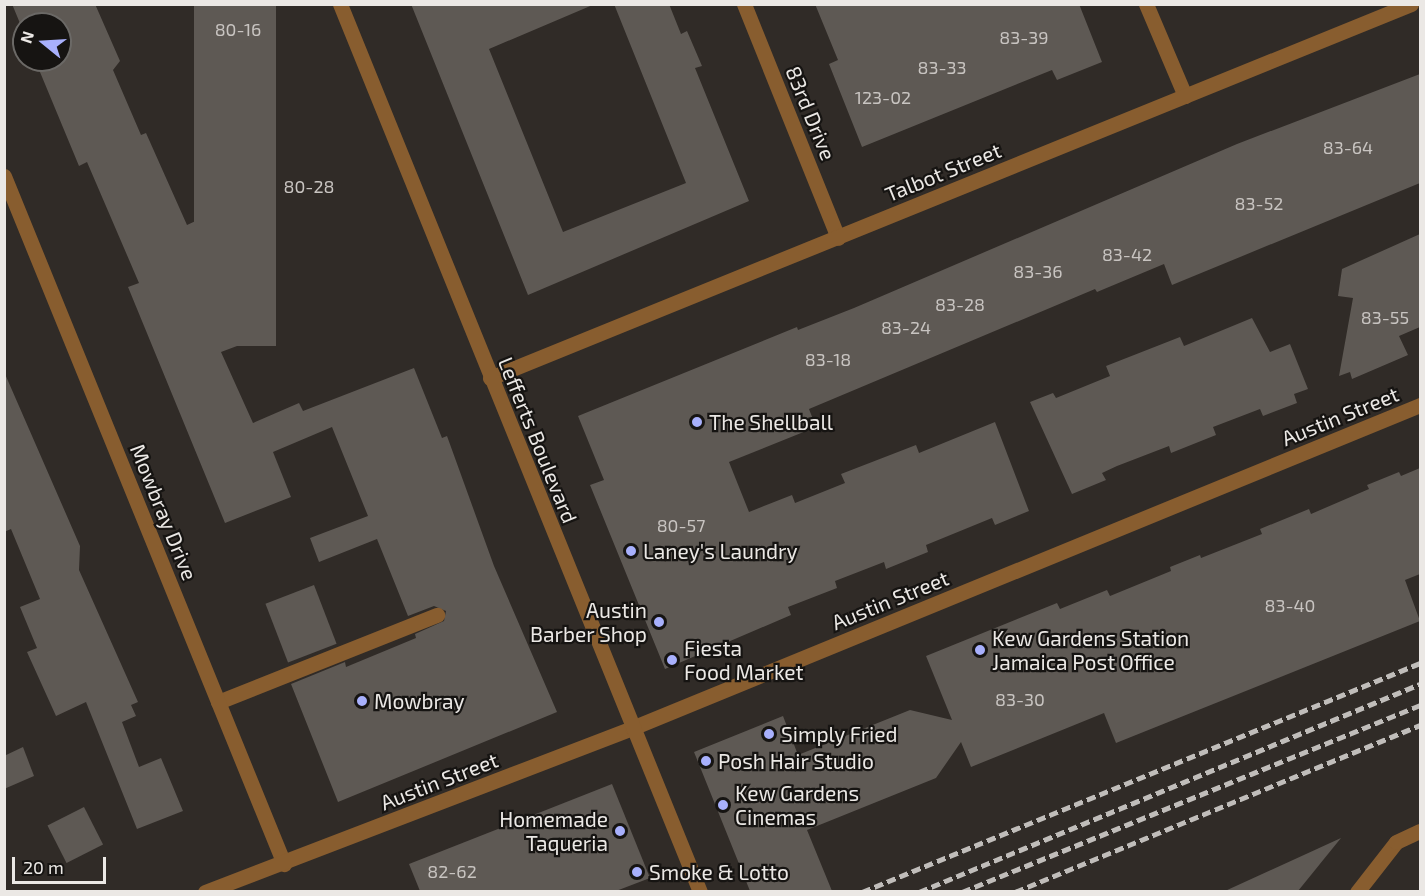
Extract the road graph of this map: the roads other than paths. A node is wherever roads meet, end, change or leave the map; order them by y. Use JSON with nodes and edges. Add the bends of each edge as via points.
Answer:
{"nodes":[{"id":1,"x":340,"y":4,"type":"edge"},
{"id":2,"x":744,"y":4,"type":"edge"},
{"id":3,"x":1146,"y":4,"type":"edge"},
{"id":4,"x":1411,"y":4,"type":"edge"},
{"id":5,"x":1185,"y":96,"type":"junction"},
{"id":6,"x":4,"y":176,"type":"edge"},
{"id":7,"x":838,"y":238,"type":"junction"},
{"id":8,"x":490,"y":378,"type":"junction"},
{"id":9,"x":1420,"y":405,"type":"edge"},
{"id":10,"x":437,"y":615,"type":"dead end"},
{"id":11,"x":218,"y":702,"type":"junction"},
{"id":12,"x":632,"y":728,"type":"junction"},
{"id":13,"x":1420,"y":831,"type":"edge"},
{"id":14,"x":284,"y":864,"type":"junction"},
{"id":15,"x":205,"y":891,"type":"edge"},
{"id":16,"x":700,"y":891,"type":"edge"},
{"id":17,"x":1357,"y":891,"type":"edge"}],
"edges":[{"from":1,"to":8,"type":"street","name":"Lefferts Boulevard"},
{"from":2,"to":7,"type":"street","name":"83rd Drive"},
{"from":3,"to":5,"type":"street"},
{"from":4,"to":5,"type":"street","name":"Talbot Street"},
{"from":5,"to":7,"type":"street","name":"Talbot Street"},
{"from":6,"to":11,"type":"street","name":"Mowbray Drive"},
{"from":7,"to":8,"type":"street","name":"Talbot Street"},
{"from":8,"to":12,"type":"street","name":"Lefferts Boulevard"},
{"from":9,"to":12,"type":"street","name":"Austin Street"},
{"from":10,"to":11,"type":"street"},
{"from":11,"to":14,"type":"street","name":"Mowbray Drive"},
{"from":12,"to":14,"type":"street","name":"Austin Street"},
{"from":12,"to":16,"type":"street","name":"Lefferts Boulevard"},
{"from":13,"to":17,"type":"street","via":[[1396,842]]},
{"from":14,"to":15,"type":"street","name":"Austin Street"}]}
